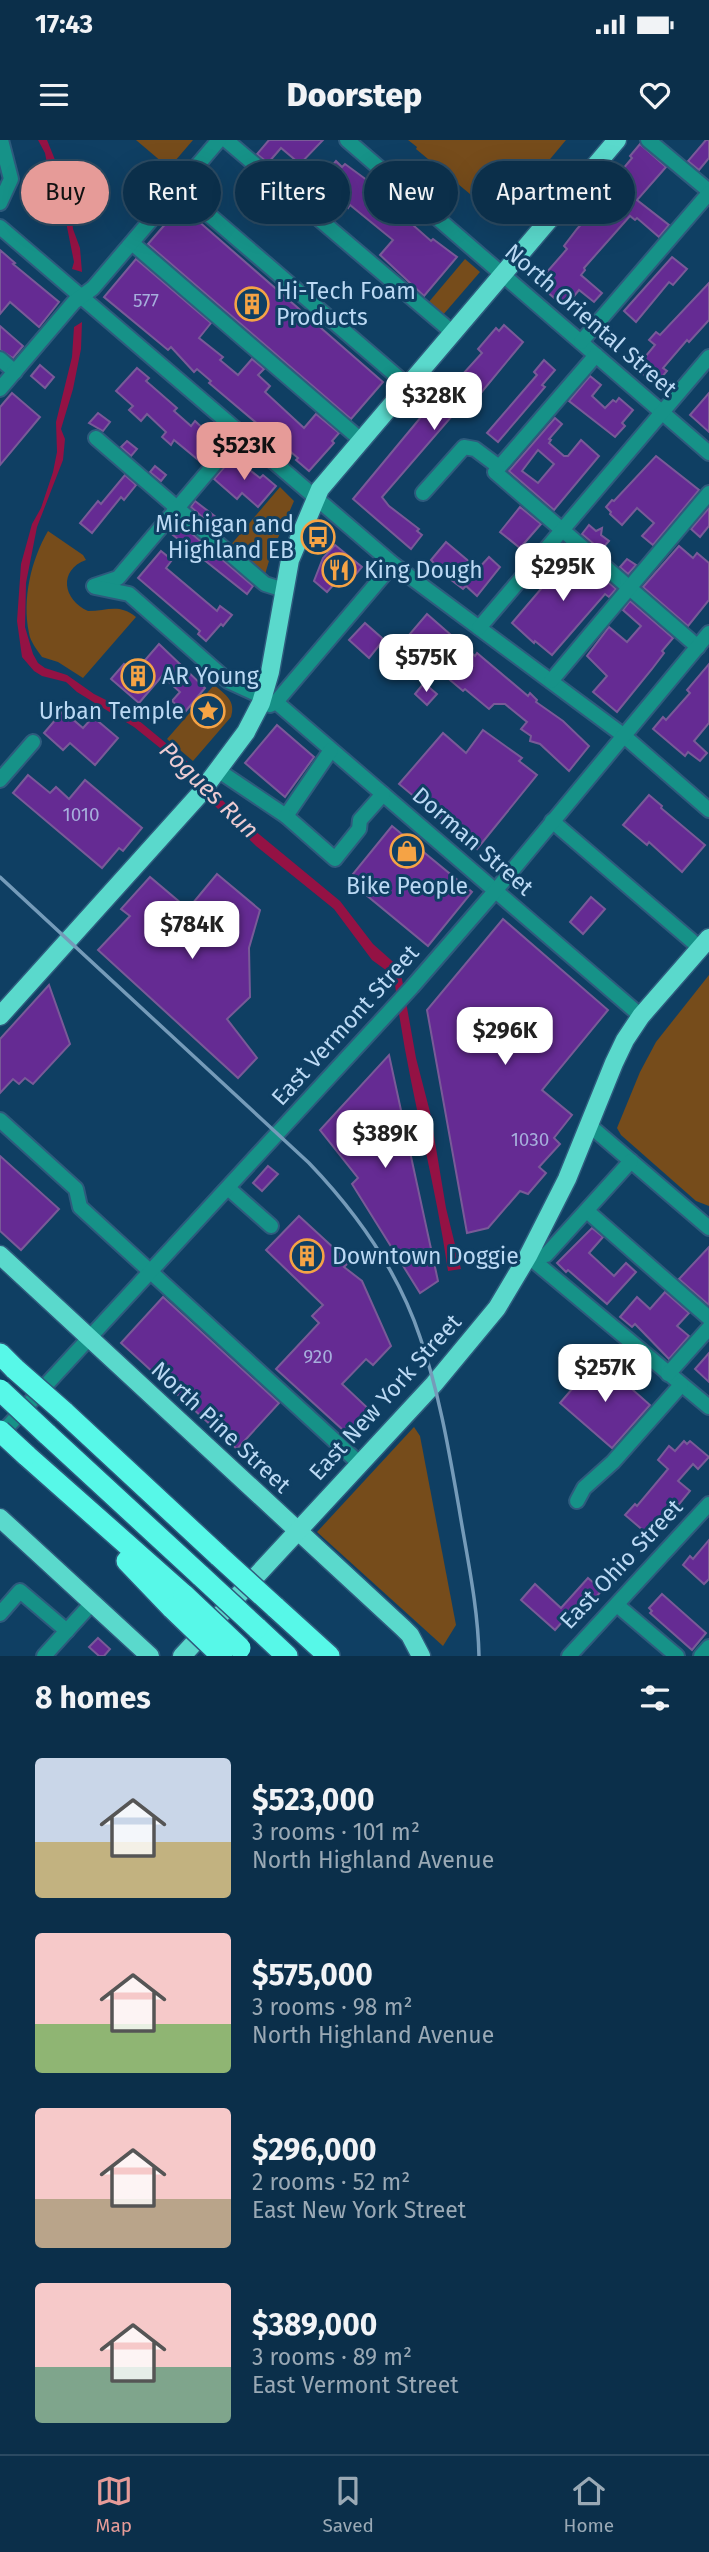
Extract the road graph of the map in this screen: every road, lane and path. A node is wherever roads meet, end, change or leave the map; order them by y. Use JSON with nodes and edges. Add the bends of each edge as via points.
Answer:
{"nodes":[{"id":1,"x":1,"y":140,"type":"edge"},
{"id":2,"x":219,"y":140,"type":"edge"},
{"id":3,"x":226,"y":140,"type":"edge"},
{"id":4,"x":347,"y":140,"type":"edge"},
{"id":5,"x":617,"y":140,"type":"edge"},
{"id":6,"x":648,"y":140,"type":"edge"},
{"id":7,"x":201,"y":161,"type":"edge"},
{"id":8,"x":709,"y":192,"type":"edge"},
{"id":9,"x":0,"y":204,"type":"edge"},
{"id":10,"x":148,"y":224,"type":"edge"},
{"id":11,"x":220,"y":224,"type":"edge"},
{"id":12,"x":0,"y":227,"type":"edge"},
{"id":13,"x":132,"y":243,"type":"junction"},
{"id":14,"x":503,"y":273,"type":"junction"},
{"id":15,"x":81,"y":298,"type":"junction"},
{"id":16,"x":452,"y":332,"type":"junction"},
{"id":17,"x":581,"y":342,"type":"junction"},
{"id":18,"x":596,"y":355,"type":"junction"},
{"id":19,"x":709,"y":357,"type":"edge"},
{"id":20,"x":0,"y":359,"type":"edge"},
{"id":21,"x":15,"y":372,"type":"junction"},
{"id":22,"x":407,"y":385,"type":"junction"},
{"id":23,"x":0,"y":389,"type":"edge"},
{"id":24,"x":663,"y":413,"type":"junction"},
{"id":25,"x":239,"y":435,"type":"junction"},
{"id":26,"x":96,"y":438,"type":"dead end"},
{"id":27,"x":361,"y":440,"type":"junction"},
{"id":28,"x":709,"y":453,"type":"edge"},
{"id":29,"x":497,"y":470,"type":"junction"},
{"id":30,"x":423,"y":493,"type":"dead end"},
{"id":31,"x":709,"y":493,"type":"edge"},
{"id":32,"x":316,"y":498,"type":"junction"},
{"id":33,"x":177,"y":508,"type":"junction"},
{"id":34,"x":563,"y":530,"type":"junction"},
{"id":35,"x":393,"y":564,"type":"junction"},
{"id":36,"x":629,"y":588,"type":"junction"},
{"id":37,"x":284,"y":590,"type":"junction"},
{"id":38,"x":480,"y":628,"type":"junction"},
{"id":39,"x":709,"y":633,"type":"edge"},
{"id":40,"x":698,"y":647,"type":"junction"},
{"id":41,"x":271,"y":667,"type":"junction"},
{"id":42,"x":300,"y":673,"type":"junction"},
{"id":43,"x":551,"y":681,"type":"junction"},
{"id":44,"x":265,"y":704,"type":"junction"},
{"id":45,"x":623,"y":735,"type":"junction"},
{"id":46,"x":33,"y":742,"type":"dead end"},
{"id":47,"x":331,"y":750,"type":"junction"},
{"id":48,"x":218,"y":772,"type":"junction"},
{"id":49,"x":0,"y":780,"type":"edge"},
{"id":50,"x":383,"y":794,"type":"junction"},
{"id":51,"x":706,"y":802,"type":"edge"},
{"id":52,"x":286,"y":816,"type":"junction"},
{"id":53,"x":552,"y":821,"type":"junction"},
{"id":54,"x":496,"y":890,"type":"junction"},
{"id":55,"x":705,"y":943,"type":"edge"},
{"id":56,"x":0,"y":1016,"type":"edge"},
{"id":57,"x":640,"y":1016,"type":"junction"},
{"id":58,"x":0,"y":1121,"type":"edge"},
{"id":59,"x":589,"y":1125,"type":"junction"},
{"id":60,"x":631,"y":1161,"type":"junction"},
{"id":61,"x":228,"y":1188,"type":"junction"},
{"id":62,"x":587,"y":1211,"type":"junction"},
{"id":63,"x":271,"y":1226,"type":"dead end"},
{"id":64,"x":709,"y":1228,"type":"edge"},
{"id":65,"x":0,"y":1255,"type":"edge"},
{"id":66,"x":528,"y":1256,"type":"junction"},
{"id":67,"x":150,"y":1273,"type":"junction"},
{"id":68,"x":709,"y":1318,"type":"edge"},
{"id":69,"x":709,"y":1328,"type":"edge"},
{"id":70,"x":89,"y":1339,"type":"junction"},
{"id":71,"x":8,"y":1362,"type":"edge"},
{"id":72,"x":668,"y":1374,"type":"junction"},
{"id":73,"x":681,"y":1385,"type":"junction"},
{"id":74,"x":0,"y":1390,"type":"edge"},
{"id":75,"x":709,"y":1408,"type":"edge"},
{"id":76,"x":0,"y":1433,"type":"edge"},
{"id":77,"x":359,"y":1464,"type":"junction"},
{"id":78,"x":577,"y":1501,"type":"dead end"},
{"id":79,"x":709,"y":1504,"type":"edge"},
{"id":80,"x":0,"y":1518,"type":"edge"},
{"id":81,"x":298,"y":1531,"type":"junction"},
{"id":82,"x":92,"y":1603,"type":"junction"},
{"id":83,"x":617,"y":1605,"type":"junction"},
{"id":84,"x":0,"y":1614,"type":"edge"},
{"id":85,"x":67,"y":1631,"type":"junction"},
{"id":86,"x":709,"y":1647,"type":"edge"},
{"id":87,"x":237,"y":1653,"type":"edge"},
{"id":88,"x":44,"y":1656,"type":"edge"},
{"id":89,"x":150,"y":1656,"type":"edge"},
{"id":90,"x":183,"y":1656,"type":"edge"},
{"id":91,"x":287,"y":1656,"type":"edge"},
{"id":92,"x":329,"y":1656,"type":"edge"},
{"id":93,"x":421,"y":1656,"type":"edge"},
{"id":94,"x":569,"y":1656,"type":"edge"},
{"id":95,"x":677,"y":1656,"type":"edge"},
{"id":96,"x":701,"y":1656,"type":"edge"}],
"edges":[{"from":1,"to":9,"type":"street","via":[[11,179]]},
{"from":2,"to":7,"type":"street"},
{"from":3,"to":16,"type":"street"},
{"from":4,"to":14,"type":"street","name":"North Oriental Street"},
{"from":5,"to":14,"type":"main road"},
{"from":6,"to":8,"type":"street"},
{"from":8,"to":17,"type":"street"},
{"from":10,"to":13,"type":"street"},
{"from":11,"to":22,"type":"street"},
{"from":12,"to":15,"type":"street"},
{"from":13,"to":15,"type":"street"},
{"from":13,"to":27,"type":"street"},
{"from":14,"to":16,"type":"main road"},
{"from":14,"to":17,"type":"street","name":"North Oriental Street"},
{"from":15,"to":21,"type":"street"},
{"from":15,"to":25,"type":"street"},
{"from":16,"to":22,"type":"main road"},
{"from":17,"to":18,"type":"street","name":"North Oriental Street"},
{"from":18,"to":24,"type":"street","name":"North Oriental Street"},
{"from":18,"to":29,"type":"street"},
{"from":19,"to":24,"type":"street"},
{"from":20,"to":21,"type":"street"},
{"from":21,"to":23,"type":"street"},
{"from":22,"to":27,"type":"main road"},
{"from":24,"to":28,"type":"street","name":"North Oriental Street"},
{"from":24,"to":34,"type":"street"},
{"from":25,"to":32,"type":"street"},
{"from":25,"to":33,"type":"street"},
{"from":26,"to":33,"type":"street"},
{"from":27,"to":32,"type":"main road"},
{"from":29,"to":30,"type":"street","via":[[475,449],[464,447]]},
{"from":29,"to":34,"type":"street"},
{"from":31,"to":36,"type":"street"},
{"from":32,"to":35,"type":"street"},
{"from":32,"to":37,"type":"main road","via":[[293,553]]},
{"from":33,"to":37,"type":"street","via":[[265,584]]},
{"from":33,"to":44,"type":"street","name":"Dorman Street","via":[[118,578],[94,586],[129,594],[228,681]]},
{"from":34,"to":36,"type":"street"},
{"from":34,"to":38,"type":"street"},
{"from":35,"to":38,"type":"street"},
{"from":35,"to":42,"type":"street"},
{"from":36,"to":40,"type":"street"},
{"from":36,"to":43,"type":"street"},
{"from":37,"to":41,"type":"main road"},
{"from":38,"to":43,"type":"street"},
{"from":39,"to":40,"type":"street","name":"East Vermont Street"},
{"from":40,"to":45,"type":"street","name":"East Vermont Street"},
{"from":41,"to":42,"type":"street","via":[[293,676]]},
{"from":41,"to":44,"type":"main road"},
{"from":42,"to":44,"type":"street"},
{"from":43,"to":45,"type":"street"},
{"from":44,"to":47,"type":"street","name":"Dorman Street"},
{"from":44,"to":48,"type":"main road"},
{"from":45,"to":51,"type":"street"},
{"from":45,"to":53,"type":"street","name":"East Vermont Street"},
{"from":46,"to":49,"type":"street"},
{"from":47,"to":50,"type":"street","name":"Dorman Street"},
{"from":47,"to":52,"type":"street"},
{"from":48,"to":52,"type":"street"},
{"from":48,"to":56,"type":"main road"},
{"from":50,"to":52,"type":"street","via":[[335,859]]},
{"from":50,"to":54,"type":"street","name":"Dorman Street"},
{"from":53,"to":54,"type":"street","name":"East Vermont Street"},
{"from":53,"to":55,"type":"street"},
{"from":54,"to":57,"type":"street","name":"Dorman Street"},
{"from":54,"to":61,"type":"street","name":"East Vermont Street"},
{"from":55,"to":57,"type":"main road","name":"East New York Street"},
{"from":57,"to":59,"type":"main road","name":"East New York Street","via":[[614,1063]]},
{"from":58,"to":67,"type":"street","via":[[76,1189],[80,1207]]},
{"from":59,"to":60,"type":"street"},
{"from":59,"to":66,"type":"main road","name":"East New York Street"},
{"from":60,"to":62,"type":"street"},
{"from":60,"to":64,"type":"street"},
{"from":61,"to":63,"type":"street"},
{"from":61,"to":67,"type":"street","name":"East Vermont Street"},
{"from":62,"to":66,"type":"street","via":[[546,1255]]},
{"from":62,"to":68,"type":"street"},
{"from":65,"to":70,"type":"main road","name":"North Pine Street"},
{"from":66,"to":72,"type":"street"},
{"from":66,"to":77,"type":"main road","name":"East New York Street","via":[[475,1335]]},
{"from":67,"to":70,"type":"street","name":"East Vermont Street"},
{"from":67,"to":77,"type":"street"},
{"from":69,"to":72,"type":"street"},
{"from":70,"to":76,"type":"street","name":"East Vermont Street"},
{"from":70,"to":81,"type":"main road","name":"North Pine Street"},
{"from":71,"to":92,"type":"highway","bridge":true},
{"from":72,"to":73,"type":"street"},
{"from":73,"to":75,"type":"street"},
{"from":73,"to":78,"type":"street"},
{"from":74,"to":91,"type":"highway","bridge":true},
{"from":76,"to":87,"type":"highway","bridge":true,"via":[[111,1529],[178,1602]]},
{"from":77,"to":81,"type":"main road","name":"East New York Street"},
{"from":79,"to":83,"type":"street","name":"East Ohio Street"},
{"from":80,"to":82,"type":"main road"},
{"from":81,"to":90,"type":"main road","name":"East New York Street"},
{"from":81,"to":93,"type":"main road","name":"North Pine Street","via":[[410,1635]]},
{"from":82,"to":85,"type":"street"},
{"from":82,"to":89,"type":"main road"},
{"from":83,"to":94,"type":"street","name":"East Ohio Street"},
{"from":83,"to":95,"type":"street"},
{"from":84,"to":85,"type":"street","via":[[20,1591]]},
{"from":85,"to":88,"type":"street"},
{"from":86,"to":96,"type":"street"}]}
